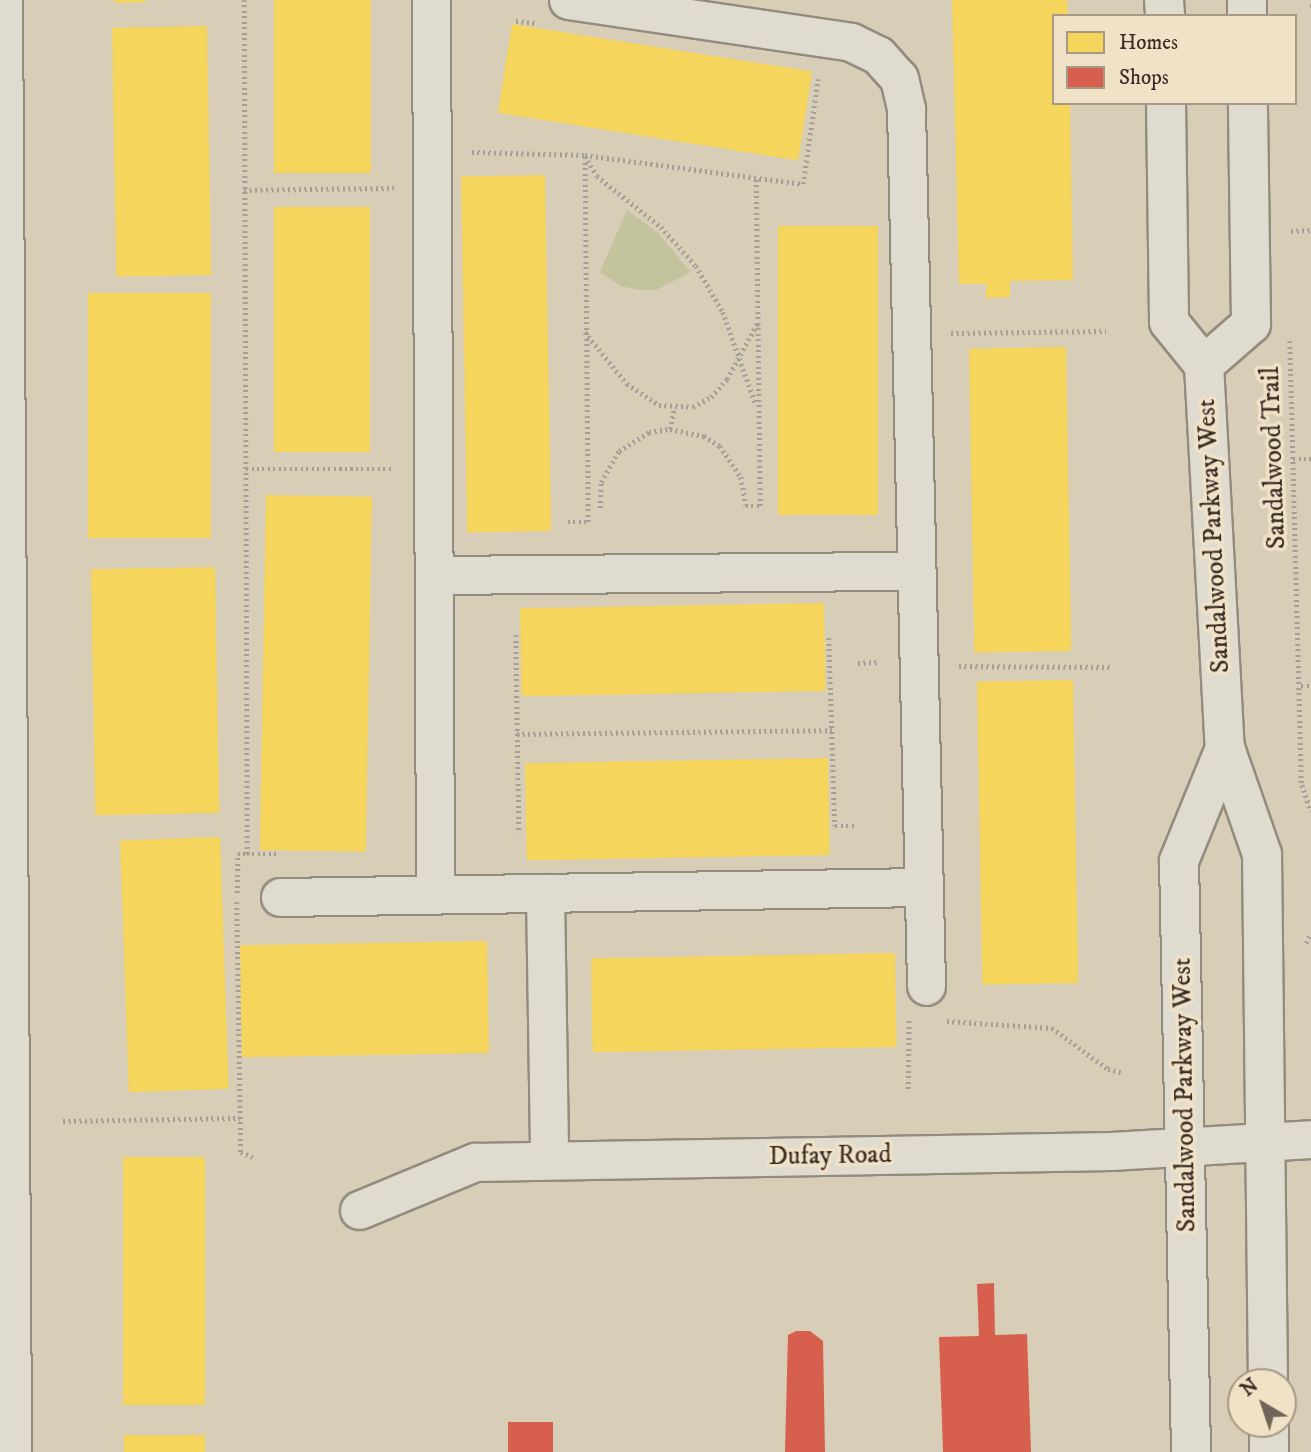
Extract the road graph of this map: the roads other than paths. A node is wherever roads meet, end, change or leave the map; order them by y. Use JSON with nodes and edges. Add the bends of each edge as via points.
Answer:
{"nodes":[{"id":1,"x":3,"y":0,"type":"edge"},
{"id":2,"x":431,"y":0,"type":"edge"},
{"id":3,"x":568,"y":0,"type":"edge"},
{"id":4,"x":1166,"y":105,"type":"edge"},
{"id":5,"x":1248,"y":105,"type":"edge"},
{"id":6,"x":1204,"y":365,"type":"junction"},
{"id":7,"x":914,"y":571,"type":"junction"},
{"id":8,"x":433,"y":575,"type":"junction"},
{"id":9,"x":1225,"y":748,"type":"junction"},
{"id":10,"x":924,"y":887,"type":"junction"},
{"id":11,"x":4,"y":891,"type":"edge"},
{"id":12,"x":545,"y":893,"type":"junction"},
{"id":13,"x":435,"y":894,"type":"junction"},
{"id":14,"x":280,"y":897,"type":"dead end"},
{"id":15,"x":927,"y":1008,"type":"road end"},
{"id":16,"x":1311,"y":1139,"type":"edge"},
{"id":17,"x":1264,"y":1142,"type":"junction"},
{"id":18,"x":1187,"y":1146,"type":"junction"},
{"id":19,"x":549,"y":1160,"type":"junction"},
{"id":20,"x":359,"y":1210,"type":"dead end"},
{"id":21,"x":1268,"y":1368,"type":"edge"},
{"id":22,"x":12,"y":1452,"type":"edge"},
{"id":23,"x":1191,"y":1452,"type":"edge"}],
"edges":[{"from":1,"to":11,"type":"street"},
{"from":2,"to":8,"type":"street"},
{"from":3,"to":7,"type":"street","via":[[851,43],[878,55],[899,78],[906,109]]},
{"from":4,"to":6,"type":"main road","name":"Sandalwood Parkway West","via":[[1169,323]]},
{"from":5,"to":6,"type":"main road","name":"Sandalwood Parkway West","via":[[1251,324]]},
{"from":6,"to":9,"type":"main road","name":"Sandalwood Parkway West"},
{"from":7,"to":8,"type":"street"},
{"from":7,"to":10,"type":"street"},
{"from":8,"to":13,"type":"street"},
{"from":9,"to":17,"type":"main road","name":"Sandalwood Parkway West","via":[[1262,854]]},
{"from":9,"to":18,"type":"main road","name":"Sandalwood Parkway West","via":[[1179,861]]},
{"from":10,"to":12,"type":"street"},
{"from":10,"to":15,"type":"street"},
{"from":11,"to":22,"type":"street"},
{"from":12,"to":13,"type":"street"},
{"from":12,"to":19,"type":"street"},
{"from":13,"to":14,"type":"street"},
{"from":16,"to":17,"type":"street","name":"Dufay Road"},
{"from":17,"to":18,"type":"street","name":"Dufay Road"},
{"from":17,"to":21,"type":"main road","name":"Sandalwood Parkway West"},
{"from":18,"to":19,"type":"street","name":"Dufay Road"},
{"from":18,"to":23,"type":"main road","name":"Sandalwood Parkway West"},
{"from":19,"to":20,"type":"street","name":"Dufay Road","via":[[475,1162]]}]}
